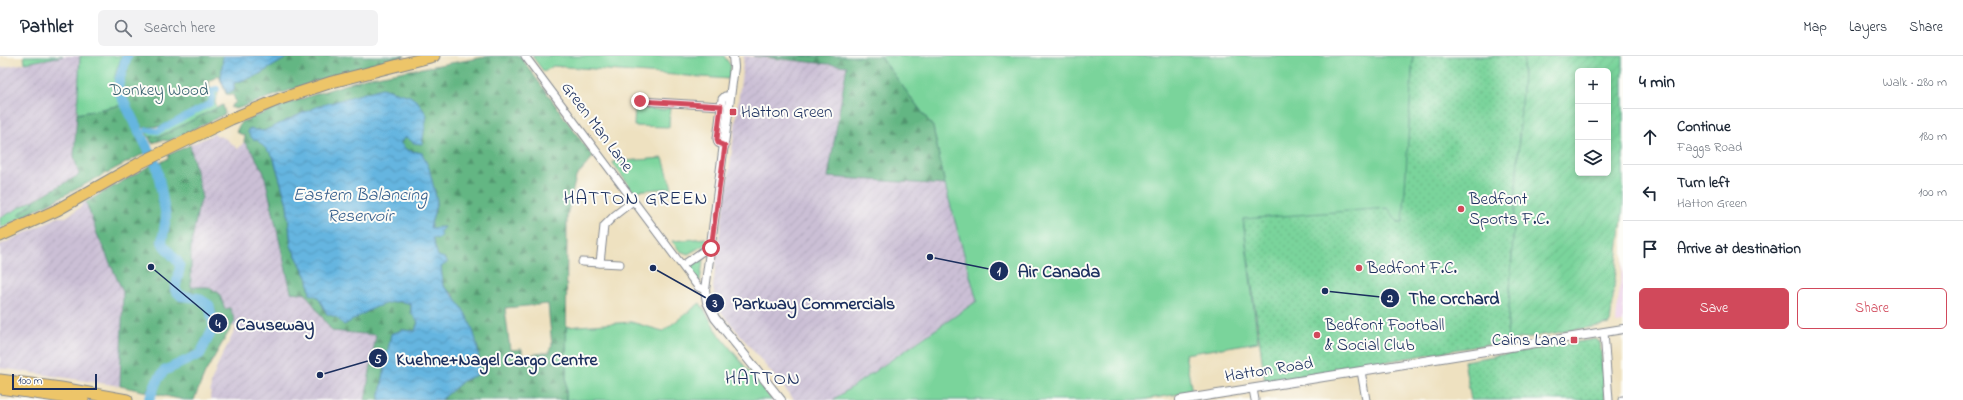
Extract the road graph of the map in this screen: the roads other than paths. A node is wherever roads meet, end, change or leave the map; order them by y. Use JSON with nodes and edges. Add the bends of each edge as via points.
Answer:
{"nodes":[{"id":1,"x":434,"y":56,"type":"edge"},
{"id":2,"x":524,"y":56,"type":"edge"},
{"id":3,"x":732,"y":58,"type":"edge"},
{"id":4,"x":730,"y":96,"type":"junction"},
{"id":5,"x":640,"y":101,"type":"dead end"},
{"id":6,"x":721,"y":106,"type":"junction"},
{"id":7,"x":725,"y":146,"type":"junction"},
{"id":8,"x":633,"y":201,"type":"junction"},
{"id":9,"x":0,"y":236,"type":"edge"},
{"id":10,"x":711,"y":248,"type":"junction"},
{"id":11,"x":582,"y":262,"type":"dead end"},
{"id":12,"x":600,"y":263,"type":"junction"},
{"id":13,"x":620,"y":264,"type":"dead end"},
{"id":14,"x":683,"y":265,"type":"junction"},
{"id":15,"x":705,"y":290,"type":"junction"},
{"id":16,"x":1623,"y":329,"type":"edge"},
{"id":17,"x":1604,"y":332,"type":"junction"},
{"id":18,"x":1360,"y":371,"type":"junction"},
{"id":19,"x":0,"y":380,"type":"edge"},
{"id":20,"x":0,"y":388,"type":"edge"},
{"id":21,"x":1253,"y":389,"type":"junction"},
{"id":22,"x":83,"y":400,"type":"edge"},
{"id":23,"x":127,"y":400,"type":"edge"},
{"id":24,"x":781,"y":400,"type":"edge"},
{"id":25,"x":1180,"y":400,"type":"edge"},
{"id":26,"x":1255,"y":400,"type":"edge"},
{"id":27,"x":1366,"y":400,"type":"edge"},
{"id":28,"x":1610,"y":400,"type":"edge"}],
"edges":[{"from":1,"to":9,"type":"main road","via":[[332,82],[280,99],[167,149],[57,210]]},
{"from":2,"to":8,"type":"street","name":"Green Man Lane"},
{"from":3,"to":4,"type":"street"},
{"from":4,"to":6,"type":"street","via":[[724,97]]},
{"from":4,"to":7,"type":"street"},
{"from":5,"to":6,"type":"street"},
{"from":6,"to":7,"type":"street","via":[[717,139],[718,143]]},
{"from":7,"to":10,"type":"street"},
{"from":8,"to":12,"type":"street","via":[[604,226]]},
{"from":8,"to":14,"type":"street","name":"Green Man Lane"},
{"from":10,"to":14,"type":"street"},
{"from":10,"to":15,"type":"street"},
{"from":11,"to":12,"type":"street"},
{"from":12,"to":13,"type":"street"},
{"from":14,"to":15,"type":"street","name":"Green Man Lane","via":[[698,287]]},
{"from":15,"to":24,"type":"street","via":[[707,302],[715,318]]},
{"from":16,"to":17,"type":"street","name":"Hatton Road"},
{"from":17,"to":18,"type":"street","name":"Hatton Road"},
{"from":17,"to":28,"type":"street"},
{"from":18,"to":21,"type":"street","name":"Hatton Road"},
{"from":18,"to":27,"type":"street"},
{"from":19,"to":23,"type":"main road"},
{"from":20,"to":22,"type":"main road"},
{"from":21,"to":25,"type":"street","name":"Hatton Road"},
{"from":21,"to":26,"type":"street"}]}
